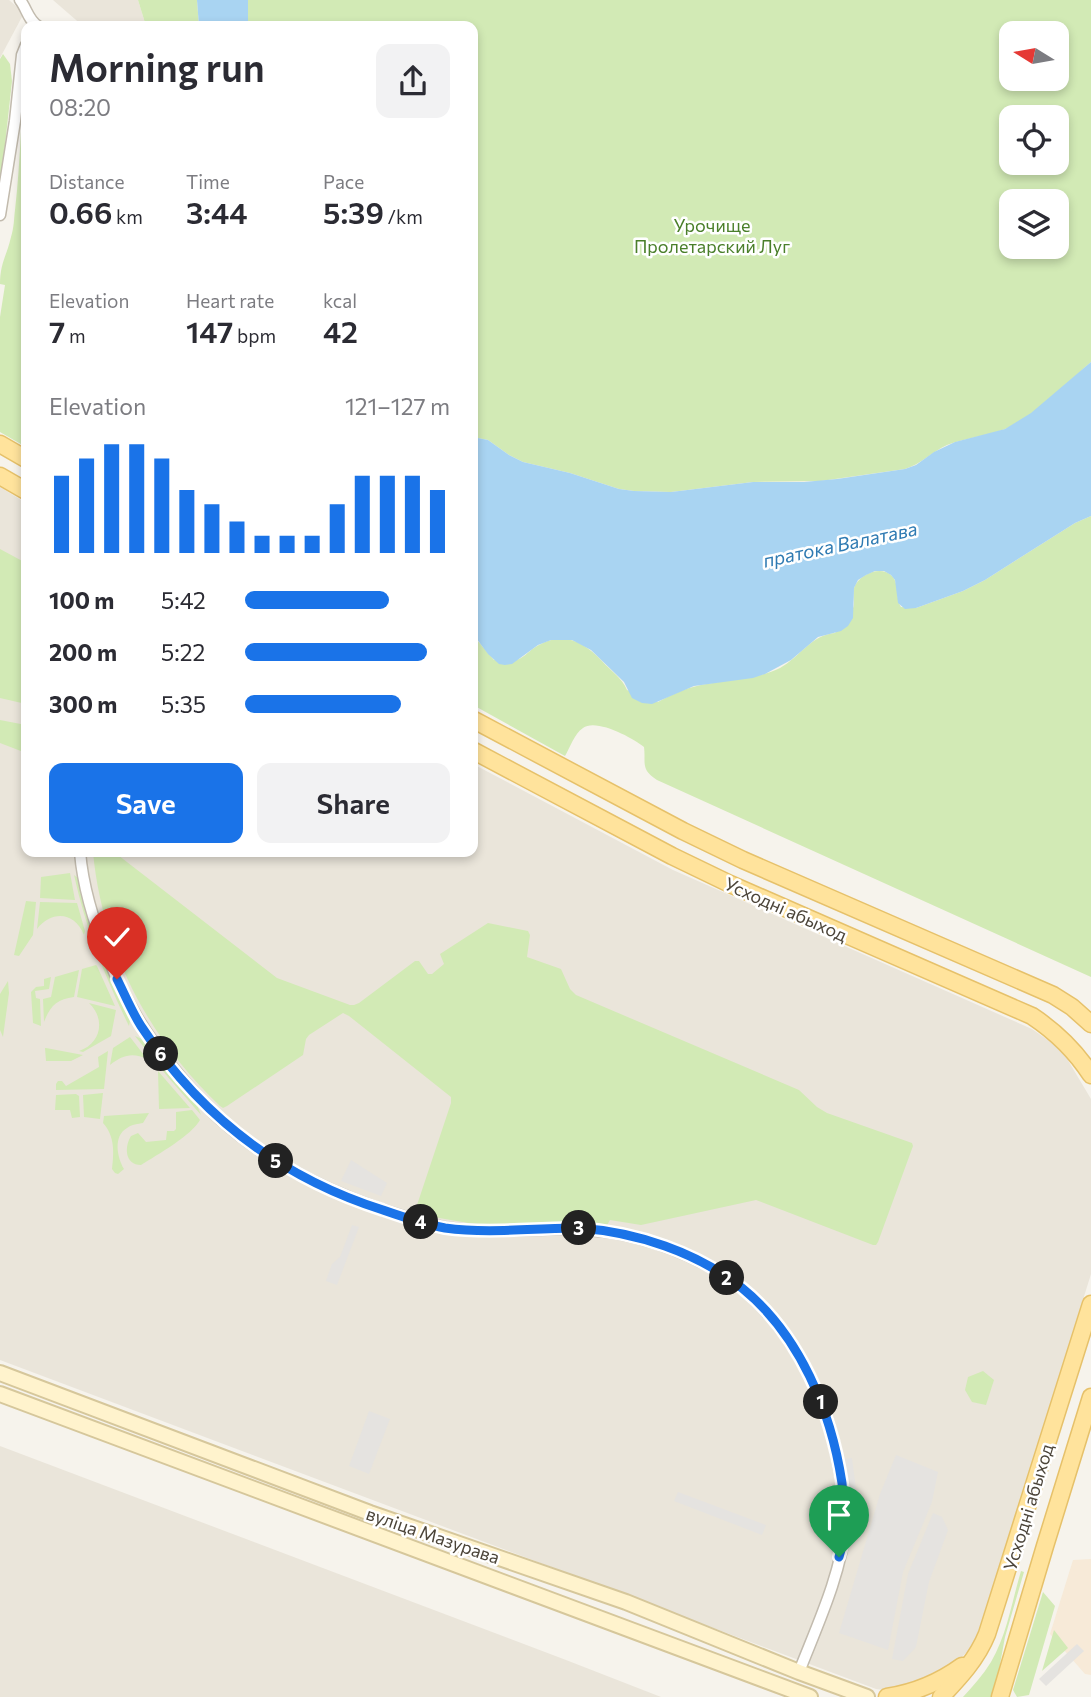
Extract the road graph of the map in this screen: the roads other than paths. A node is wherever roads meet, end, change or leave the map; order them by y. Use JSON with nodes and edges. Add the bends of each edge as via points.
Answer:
{"nodes":[{"id":1,"x":20,"y":0,"type":"edge"},
{"id":2,"x":32,"y":21,"type":"edge"},
{"id":3,"x":21,"y":64,"type":"edge"},
{"id":4,"x":0,"y":215,"type":"edge"},
{"id":5,"x":0,"y":444,"type":"edge"},
{"id":6,"x":21,"y":456,"type":"edge"},
{"id":7,"x":0,"y":476,"type":"edge"},
{"id":8,"x":21,"y":488,"type":"edge"},
{"id":9,"x":478,"y":722,"type":"edge"},
{"id":10,"x":478,"y":753,"type":"edge"},
{"id":11,"x":80,"y":857,"type":"edge"},
{"id":12,"x":1091,"y":1024,"type":"edge"},
{"id":13,"x":1091,"y":1075,"type":"edge"},
{"id":14,"x":1091,"y":1304,"type":"edge"},
{"id":15,"x":0,"y":1373,"type":"edge"},
{"id":16,"x":0,"y":1394,"type":"edge"},
{"id":17,"x":1091,"y":1397,"type":"edge"},
{"id":18,"x":1018,"y":1539,"type":"junction"},
{"id":19,"x":1045,"y":1546,"type":"junction"},
{"id":20,"x":975,"y":1657,"type":"junction"},
{"id":21,"x":799,"y":1672,"type":"junction"},
{"id":22,"x":792,"y":1690,"type":"junction"},
{"id":23,"x":810,"y":1697,"type":"edge"},
{"id":24,"x":867,"y":1697,"type":"edge"},
{"id":25,"x":887,"y":1697,"type":"edge"},
{"id":26,"x":941,"y":1697,"type":"edge"},
{"id":27,"x":1000,"y":1697,"type":"edge"}],
"edges":[{"from":1,"to":2,"type":"street"},
{"from":3,"to":4,"type":"street"},
{"from":5,"to":6,"type":"main road"},
{"from":7,"to":8,"type":"main road"},
{"from":9,"to":12,"type":"main road","name":"Усходні абыход","via":[[743,860],[1053,995]]},
{"from":10,"to":13,"type":"main road","name":"Усходні абыход","via":[[730,884],[1032,1016],[1063,1039]]},
{"from":11,"to":21,"type":"street","via":[[97,928],[140,1025],[204,1105],[262,1152],[347,1197],[445,1228],[595,1229],[654,1243],[725,1276],[771,1318],[818,1392],[836,1450],[846,1523],[833,1581]]},
{"from":14,"to":18,"type":"main road","name":"Усходні абыход"},
{"from":15,"to":21,"type":"main road","name":"вуліца Мазурава","via":[[370,1513],[626,1602]]},
{"from":16,"to":22,"type":"main road","name":"вуліца Мазурава"},
{"from":17,"to":19,"type":"main road","name":"Усходні абыход"},
{"from":18,"to":19,"type":"main road"},
{"from":18,"to":20,"type":"main road","name":"Усходні абыход","via":[[994,1617]]},
{"from":19,"to":27,"type":"main road","name":"Усходні абыход"},
{"from":20,"to":25,"type":"main road","via":[[929,1685]]},
{"from":20,"to":26,"type":"main road","name":"Усходні абыход"},
{"from":21,"to":22,"type":"main road"},
{"from":21,"to":24,"type":"main road","name":"вуліца Мазурава"},
{"from":22,"to":23,"type":"main road","name":"вуліца Мазурава"}]}
